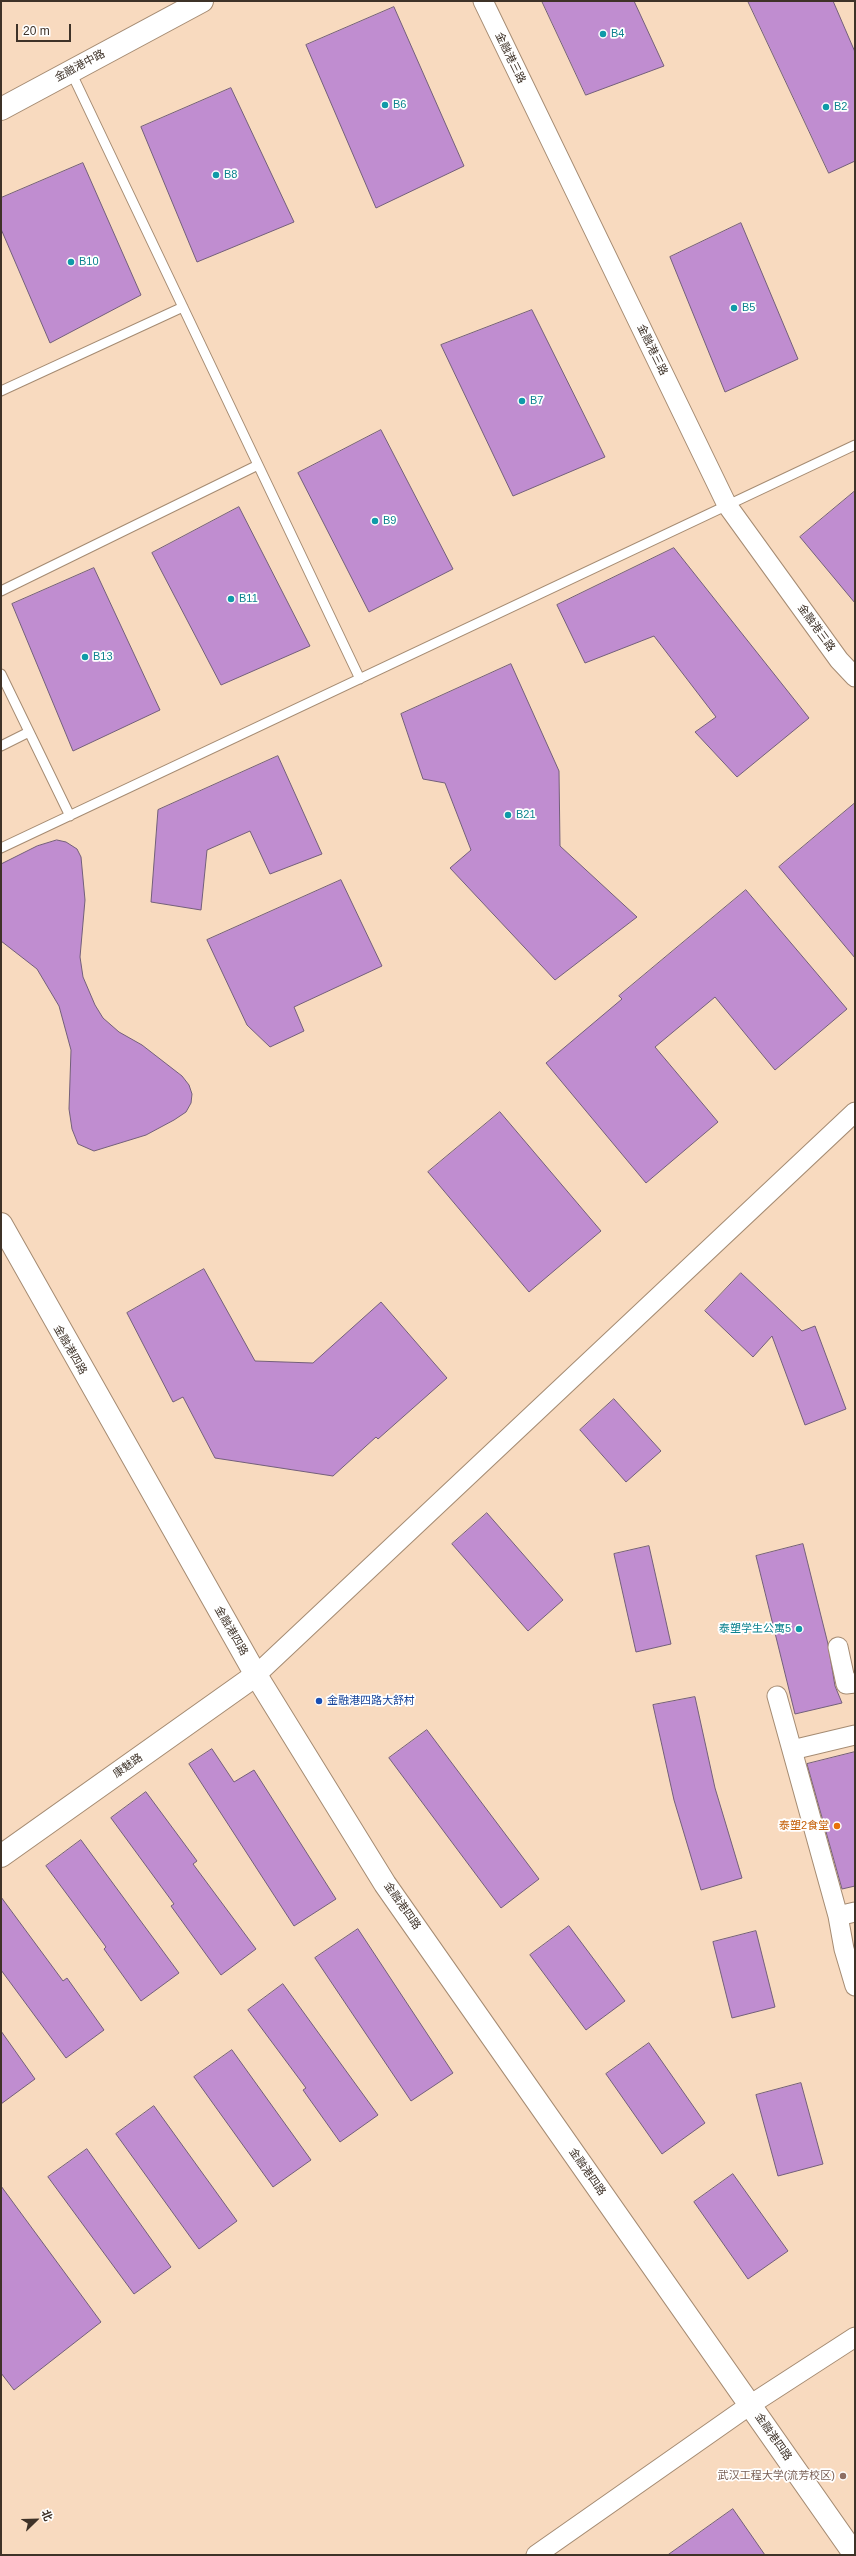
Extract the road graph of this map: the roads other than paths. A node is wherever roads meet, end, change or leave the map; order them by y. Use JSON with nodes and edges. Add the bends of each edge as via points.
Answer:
{"nodes":[{"id":1,"x":202,"y":1,"type":"edge"},
{"id":2,"x":483,"y":1,"type":"edge"},
{"id":3,"x":70,"y":72,"type":"junction"},
{"id":4,"x":1,"y":109,"type":"edge"},
{"id":5,"x":182,"y":307,"type":"junction"},
{"id":6,"x":1,"y":390,"type":"edge"},
{"id":7,"x":855,"y":445,"type":"edge"},
{"id":8,"x":258,"y":465,"type":"junction"},
{"id":9,"x":727,"y":505,"type":"junction"},
{"id":10,"x":1,"y":591,"type":"edge"},
{"id":11,"x":1,"y":674,"type":"edge"},
{"id":12,"x":855,"y":677,"type":"edge"},
{"id":13,"x":360,"y":679,"type":"junction"},
{"id":14,"x":29,"y":732,"type":"junction"},
{"id":15,"x":1,"y":746,"type":"edge"},
{"id":16,"x":70,"y":816,"type":"junction"},
{"id":17,"x":1,"y":848,"type":"edge"},
{"id":18,"x":855,"y":1112,"type":"edge"},
{"id":19,"x":1,"y":1224,"type":"edge"},
{"id":20,"x":838,"y":1647,"type":"dead end"},
{"id":21,"x":256,"y":1675,"type":"junction"},
{"id":22,"x":855,"y":1683,"type":"edge"},
{"id":23,"x":777,"y":1696,"type":"dead end"},
{"id":24,"x":855,"y":1735,"type":"edge"},
{"id":25,"x":792,"y":1750,"type":"junction"},
{"id":26,"x":1,"y":1856,"type":"edge"},
{"id":27,"x":847,"y":1914,"type":"edge"},
{"id":28,"x":855,"y":1986,"type":"edge"},
{"id":29,"x":855,"y":2337,"type":"edge"},
{"id":30,"x":750,"y":2405,"type":"junction"},
{"id":31,"x":536,"y":2555,"type":"edge"},
{"id":32,"x":855,"y":2555,"type":"edge"}],
"edges":[{"from":1,"to":3,"type":"street","name":"金融港中路"},
{"from":2,"to":9,"type":"street","name":"金融港三路"},
{"from":3,"to":4,"type":"street","name":"金融港中路"},
{"from":3,"to":5,"type":"lane"},
{"from":5,"to":6,"type":"lane"},
{"from":5,"to":8,"type":"lane"},
{"from":7,"to":9,"type":"lane"},
{"from":8,"to":10,"type":"lane"},
{"from":8,"to":13,"type":"lane"},
{"from":9,"to":12,"type":"street","name":"金融港三路","via":[[839,660]]},
{"from":9,"to":13,"type":"lane"},
{"from":11,"to":14,"type":"lane"},
{"from":13,"to":16,"type":"lane"},
{"from":14,"to":15,"type":"lane"},
{"from":14,"to":16,"type":"lane"},
{"from":16,"to":17,"type":"lane"},
{"from":18,"to":21,"type":"street"},
{"from":19,"to":21,"type":"street","name":"金融港四路"},
{"from":20,"to":22,"type":"street","via":[[846,1684]]},
{"from":21,"to":26,"type":"street","name":"康魅路"},
{"from":21,"to":30,"type":"street","name":"金融港四路","via":[[386,1884]]},
{"from":23,"to":25,"type":"street"},
{"from":24,"to":25,"type":"street"},
{"from":25,"to":27,"type":"street"},
{"from":27,"to":28,"type":"street","via":[[844,1949]]},
{"from":29,"to":30,"type":"street"},
{"from":30,"to":31,"type":"street"},
{"from":30,"to":32,"type":"street","name":"金融港四路"}]}
